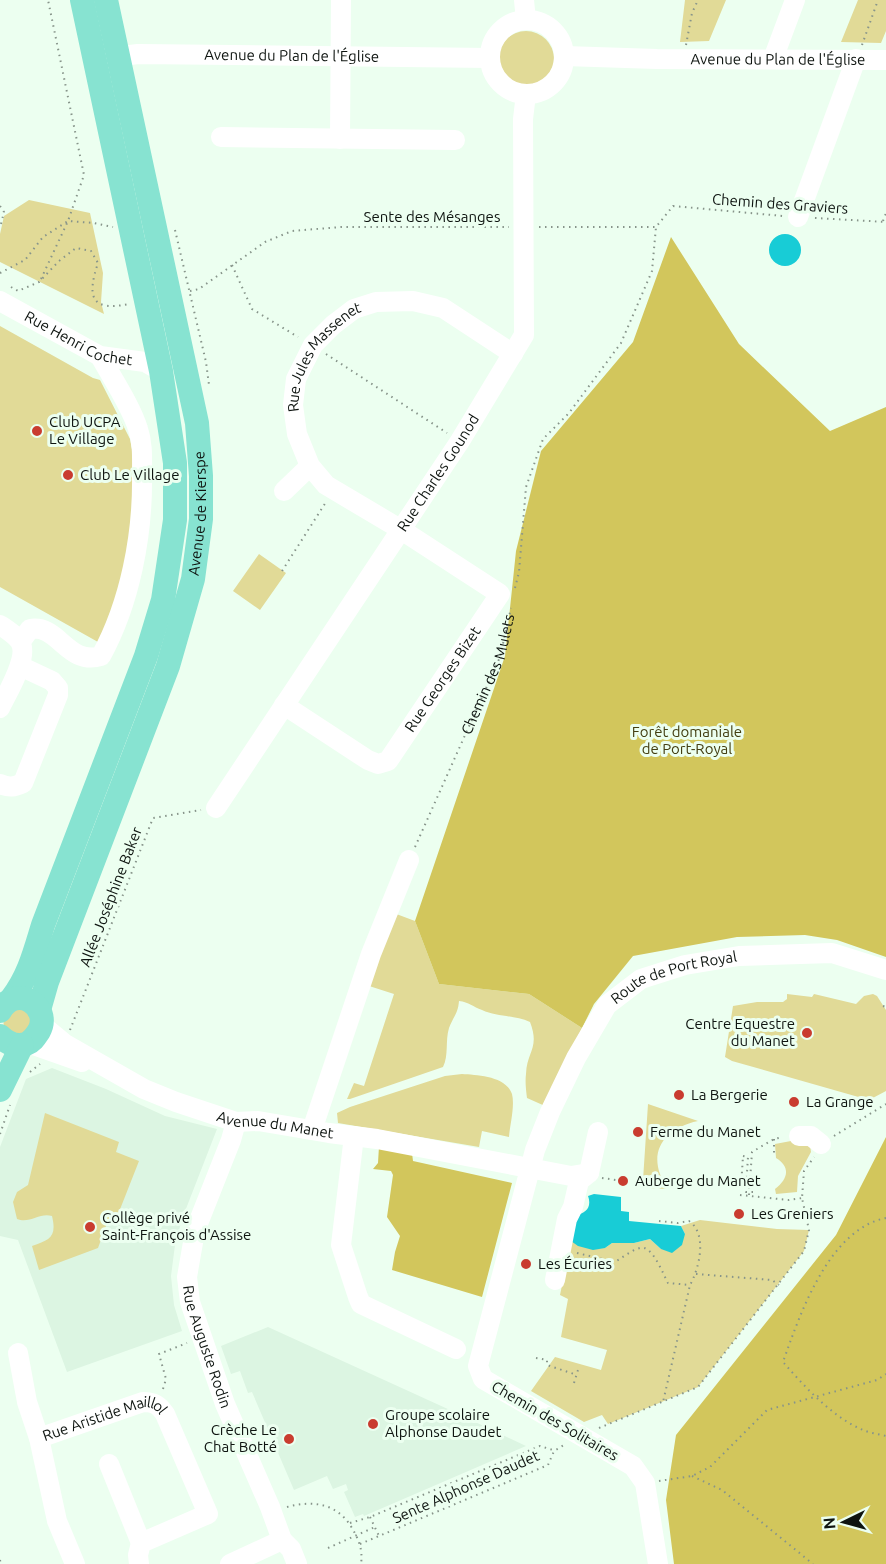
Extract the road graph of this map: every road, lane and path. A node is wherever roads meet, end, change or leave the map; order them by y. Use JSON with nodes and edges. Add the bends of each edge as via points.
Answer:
{"nodes":[{"id":1,"x":48,"y":0,"type":"edge"},
{"id":2,"x":81,"y":0,"type":"edge"},
{"id":3,"x":106,"y":0,"type":"edge"},
{"id":4,"x":341,"y":0,"type":"edge"},
{"id":5,"x":524,"y":0,"type":"edge"},
{"id":6,"x":698,"y":0,"type":"edge"},
{"id":7,"x":795,"y":0,"type":"edge"},
{"id":8,"x":878,"y":0,"type":"edge"},
{"id":9,"x":526,"y":20,"type":"junction"},
{"id":10,"x":686,"y":49,"type":"dead end"},
{"id":11,"x":118,"y":55,"type":"junction"},
{"id":12,"x":340,"y":56,"type":"junction"},
{"id":13,"x":564,"y":56,"type":"junction"},
{"id":14,"x":490,"y":58,"type":"junction"},
{"id":15,"x":773,"y":59,"type":"junction"},
{"id":16,"x":856,"y":59,"type":"junction"},
{"id":17,"x":94,"y":60,"type":"junction"},
{"id":18,"x":886,"y":60,"type":"edge"},
{"id":19,"x":526,"y":94,"type":"junction"},
{"id":20,"x":221,"y":137,"type":"dead end"},
{"id":21,"x":340,"y":139,"type":"junction"},
{"id":22,"x":455,"y":140,"type":"dead end"},
{"id":23,"x":0,"y":206,"type":"edge"},
{"id":24,"x":886,"y":213,"type":"edge"},
{"id":25,"x":798,"y":217,"type":"junction"},
{"id":26,"x":68,"y":220,"type":"junction"},
{"id":27,"x":884,"y":222,"type":"edge"},
{"id":28,"x":523,"y":227,"type":"junction"},
{"id":29,"x":656,"y":227,"type":"junction"},
{"id":30,"x":0,"y":228,"type":"edge"},
{"id":31,"x":118,"y":229,"type":"dead end"},
{"id":32,"x":232,"y":266,"type":"junction"},
{"id":33,"x":0,"y":273,"type":"edge"},
{"id":34,"x":39,"y":282,"type":"junction"},
{"id":35,"x":199,"y":289,"type":"dead end"},
{"id":36,"x":2,"y":293,"type":"edge"},
{"id":37,"x":111,"y":308,"type":"dead end"},
{"id":38,"x":313,"y":345,"type":"junction"},
{"id":39,"x":513,"y":354,"type":"junction"},
{"id":40,"x":100,"y":356,"type":"junction"},
{"id":41,"x":161,"y":371,"type":"junction"},
{"id":42,"x":460,"y":441,"type":"junction"},
{"id":43,"x":310,"y":466,"type":"junction"},
{"id":44,"x":334,"y":489,"type":"junction"},
{"id":45,"x":284,"y":491,"type":"dead end"},
{"id":46,"x":400,"y":529,"type":"junction"},
{"id":47,"x":282,"y":571,"type":"dead end"},
{"id":48,"x":514,"y":593,"type":"dead end"},
{"id":49,"x":512,"y":604,"type":"dead end"},
{"id":50,"x":0,"y":624,"type":"edge"},
{"id":51,"x":21,"y":641,"type":"junction"},
{"id":52,"x":20,"y":666,"type":"junction"},
{"id":53,"x":284,"y":705,"type":"junction"},
{"id":54,"x":0,"y":708,"type":"edge"},
{"id":55,"x":0,"y":784,"type":"edge"},
{"id":56,"x":216,"y":808,"type":"joint"},
{"id":57,"x":409,"y":860,"type":"joint"},
{"id":58,"x":886,"y":970,"type":"edge"},
{"id":59,"x":4,"y":1003,"type":"edge"},
{"id":60,"x":19,"y":1034,"type":"edge"},
{"id":61,"x":65,"y":1044,"type":"junction"},
{"id":62,"x":102,"y":1066,"type":"junction"},
{"id":63,"x":0,"y":1090,"type":"edge"},
{"id":64,"x":886,"y":1104,"type":"edge"},
{"id":65,"x":236,"y":1122,"type":"junction"},
{"id":66,"x":312,"y":1130,"type":"junction"},
{"id":67,"x":598,"y":1132,"type":"dead end"},
{"id":68,"x":354,"y":1136,"type":"junction"},
{"id":69,"x":799,"y":1136,"type":"joint"},
{"id":70,"x":774,"y":1139,"type":"junction"},
{"id":71,"x":822,"y":1144,"type":"junction"},
{"id":72,"x":774,"y":1157,"type":"dead end"},
{"id":73,"x":530,"y":1168,"type":"junction"},
{"id":74,"x":742,"y":1171,"type":"junction"},
{"id":75,"x":747,"y":1172,"type":"junction"},
{"id":76,"x":589,"y":1173,"type":"junction"},
{"id":77,"x":623,"y":1180,"type":"dead end"},
{"id":78,"x":748,"y":1187,"type":"junction"},
{"id":79,"x":749,"y":1194,"type":"junction"},
{"id":80,"x":740,"y":1195,"type":"dead end"},
{"id":81,"x":802,"y":1198,"type":"junction"},
{"id":82,"x":886,"y":1218,"type":"edge"},
{"id":83,"x":659,"y":1221,"type":"dead end"},
{"id":84,"x":561,"y":1249,"type":"junction"},
{"id":85,"x":696,"y":1274,"type":"junction"},
{"id":86,"x":555,"y":1280,"type":"dead end"},
{"id":87,"x":690,"y":1285,"type":"junction"},
{"id":88,"x":779,"y":1285,"type":"junction"},
{"id":89,"x":201,"y":1337,"type":"junction"},
{"id":90,"x":456,"y":1349,"type":"dead end"},
{"id":91,"x":18,"y":1353,"type":"dead end"},
{"id":92,"x":536,"y":1358,"type":"dead end"},
{"id":93,"x":578,"y":1370,"type":"dead end"},
{"id":94,"x":886,"y":1374,"type":"edge"},
{"id":95,"x":577,"y":1375,"type":"junction"},
{"id":96,"x":574,"y":1383,"type":"dead end"},
{"id":97,"x":813,"y":1397,"type":"junction"},
{"id":98,"x":663,"y":1402,"type":"junction"},
{"id":99,"x":159,"y":1406,"type":"junction"},
{"id":100,"x":608,"y":1424,"type":"dead end"},
{"id":101,"x":581,"y":1436,"type":"junction"},
{"id":102,"x":886,"y":1436,"type":"edge"},
{"id":103,"x":39,"y":1438,"type":"junction"},
{"id":104,"x":554,"y":1451,"type":"junction"},
{"id":105,"x":109,"y":1464,"type":"dead end"},
{"id":106,"x":692,"y":1476,"type":"junction"},
{"id":107,"x":645,"y":1483,"type":"junction"},
{"id":108,"x":270,"y":1507,"type":"junction"},
{"id":109,"x":370,"y":1517,"type":"junction"},
{"id":110,"x":350,"y":1523,"type":"junction"},
{"id":111,"x":375,"y":1527,"type":"junction"},
{"id":112,"x":356,"y":1534,"type":"junction"},
{"id":113,"x":379,"y":1536,"type":"junction"},
{"id":114,"x":282,"y":1540,"type":"junction"},
{"id":115,"x":141,"y":1543,"type":"junction"},
{"id":116,"x":360,"y":1544,"type":"junction"},
{"id":117,"x":328,"y":1548,"type":"dead end"},
{"id":118,"x":0,"y":1560,"type":"edge"},
{"id":119,"x":2,"y":1564,"type":"edge"},
{"id":120,"x":75,"y":1564,"type":"edge"},
{"id":121,"x":139,"y":1564,"type":"edge"},
{"id":122,"x":230,"y":1564,"type":"edge"},
{"id":123,"x":297,"y":1564,"type":"edge"},
{"id":124,"x":361,"y":1564,"type":"edge"},
{"id":125,"x":658,"y":1564,"type":"edge"},
{"id":126,"x":813,"y":1564,"type":"edge"}],
"edges":[{"from":1,"to":26,"type":"path","via":[[84,175]]},
{"from":2,"to":17,"type":"main road","name":"Avenue de Kierspe"},
{"from":3,"to":11,"type":"main road","name":"Avenue de Kierspe"},
{"from":4,"to":12,"type":"street"},
{"from":5,"to":9,"type":"street"},
{"from":6,"to":10,"type":"path"},
{"from":7,"to":15,"type":"street"},
{"from":8,"to":16,"type":"path"},
{"from":9,"to":13,"type":"street","via":[[548,27],[556,35]]},
{"from":9,"to":14,"type":"street","via":[[515,22],[496,36]]},
{"from":11,"to":12,"type":"street","name":"Avenue du Plan de l'Église"},
{"from":11,"to":17,"type":"street","name":"Avenue du Plan de l'Église"},
{"from":11,"to":60,"type":"main road","name":"Avenue de Kierspe","via":[[197,423],[201,519],[193,579],[168,666],[47,982]]},
{"from":12,"to":14,"type":"street","name":"Avenue du Plan de l'Église"},
{"from":12,"to":21,"type":"street"},
{"from":13,"to":15,"type":"street","name":"Avenue du Plan de l'Église"},
{"from":13,"to":19,"type":"street","via":[[557,79],[538,93]]},
{"from":14,"to":19,"type":"street","via":[[497,79],[515,93]]},
{"from":15,"to":16,"type":"street","name":"Avenue du Plan de l'Église"},
{"from":16,"to":18,"type":"street","name":"Avenue du Plan de l'Église"},
{"from":16,"to":25,"type":"street"},
{"from":17,"to":41,"type":"main road","name":"Avenue de Kierspe"},
{"from":19,"to":28,"type":"street","name":"Rue Charles Gounod"},
{"from":20,"to":21,"type":"street"},
{"from":21,"to":22,"type":"street"},
{"from":23,"to":30,"type":"path","via":[[4,212]]},
{"from":24,"to":27,"type":"path"},
{"from":25,"to":27,"type":"path","name":"Chemin des Graviers"},
{"from":25,"to":29,"type":"path","name":"Chemin des Graviers","via":[[673,206]]},
{"from":26,"to":31,"type":"path"},
{"from":26,"to":33,"type":"path","via":[[43,237],[25,260]]},
{"from":26,"to":34,"type":"path"},
{"from":28,"to":29,"type":"path","name":"Sente des Mésanges"},
{"from":28,"to":32,"type":"path","name":"Sente des Mésanges","via":[[341,227],[292,231],[265,242]]},
{"from":28,"to":39,"type":"street","name":"Rue Charles Gounod","via":[[524,335]]},
{"from":29,"to":48,"type":"path","name":"Chemin des Mulets","via":[[652,272],[621,343],[569,413],[543,439],[526,486]]},
{"from":32,"to":35,"type":"path","name":"Sente des Mésanges"},
{"from":32,"to":38,"type":"path","via":[[252,309]]},
{"from":34,"to":36,"type":"path"},
{"from":34,"to":37,"type":"path","via":[[76,248],[91,251],[98,262],[92,279],[94,299]]},
{"from":36,"to":40,"type":"street","name":"Rue Henri Cochet"},
{"from":38,"to":39,"type":"street","name":"Rue Jules Massenet","via":[[354,309],[376,302],[413,301],[443,308]]},
{"from":38,"to":42,"type":"path"},
{"from":38,"to":43,"type":"street","name":"Rue Jules Massenet","via":[[296,379],[293,405],[297,435]]},
{"from":39,"to":42,"type":"street","name":"Rue Charles Gounod"},
{"from":40,"to":41,"type":"street","name":"Rue Henri Cochet","via":[[145,362]]},
{"from":40,"to":51,"type":"street","via":[[138,427],[142,444],[138,542],[126,594],[101,656],[81,657],[38,628],[30,629]]},
{"from":41,"to":59,"type":"main road","name":"Avenue de Kierspe","via":[[175,463],[175,520],[163,600],[146,656],[30,966],[22,985]]},
{"from":42,"to":46,"type":"street","name":"Rue Charles Gounod"},
{"from":43,"to":44,"type":"street","name":"Rue Jules Massenet"},
{"from":43,"to":45,"type":"street"},
{"from":44,"to":46,"type":"street","name":"Rue Jules Massenet"},
{"from":44,"to":47,"type":"path"},
{"from":46,"to":53,"type":"street","name":"Rue Charles Gounod"},
{"from":46,"to":53,"type":"street","name":"Rue Georges Bizet","via":[[500,594],[388,761],[378,764],[368,760]]},
{"from":49,"to":57,"type":"path","name":"Chemin des Mulets","via":[[500,657]]},
{"from":50,"to":51,"type":"street"},
{"from":51,"to":52,"type":"street"},
{"from":52,"to":54,"type":"street"},
{"from":52,"to":55,"type":"street","via":[[52,681],[58,695],[23,783],[15,787]]},
{"from":53,"to":56,"type":"street","name":"Rue Charles Gounod"},
{"from":56,"to":61,"type":"path","name":"Allée Joséphine Baker","via":[[153,818]]},
{"from":57,"to":66,"type":"street","via":[[371,954]]},
{"from":58,"to":73,"type":"street","name":"Route de Port Royal","via":[[832,953],[739,956],[686,965],[641,979],[607,1005],[550,1112]]},
{"from":59,"to":60,"type":"main road","via":[[28,999]]},
{"from":60,"to":61,"type":"street","name":"Avenue du Manet"},
{"from":60,"to":62,"type":"street","via":[[72,1060]]},
{"from":60,"to":63,"type":"main road","name":"Avenue de Kierspe"},
{"from":61,"to":62,"type":"street","name":"Avenue du Manet"},
{"from":62,"to":65,"type":"street","name":"Avenue du Manet","via":[[144,1089]]},
{"from":64,"to":71,"type":"path"},
{"from":65,"to":66,"type":"street","name":"Avenue du Manet","via":[[258,1121]]},
{"from":65,"to":89,"type":"street","name":"Rue Auguste Rodin","via":[[190,1255],[190,1302]]},
{"from":66,"to":68,"type":"street","name":"Avenue du Manet"},
{"from":67,"to":76,"type":"street"},
{"from":68,"to":73,"type":"street","name":"Avenue du Manet"},
{"from":68,"to":90,"type":"street","via":[[341,1245],[361,1304]]},
{"from":69,"to":70,"type":"path"},
{"from":69,"to":71,"type":"street"},
{"from":70,"to":72,"type":"path"},
{"from":70,"to":78,"type":"path","via":[[752,1152]]},
{"from":71,"to":81,"type":"path","via":[[804,1171]]},
{"from":73,"to":76,"type":"street","name":"Avenue du Manet","via":[[570,1176]]},
{"from":73,"to":101,"type":"street","name":"Chemin des Solitaires","via":[[478,1366],[483,1379]]},
{"from":74,"to":75,"type":"path"},
{"from":74,"to":75,"type":"path","via":[[743,1156],[748,1156]]},
{"from":74,"to":78,"type":"path","via":[[741,1187]]},
{"from":75,"to":78,"type":"path"},
{"from":76,"to":77,"type":"path","via":[[595,1178]]},
{"from":76,"to":84,"type":"street","via":[[579,1181]]},
{"from":78,"to":79,"type":"path"},
{"from":79,"to":80,"type":"path"},
{"from":79,"to":81,"type":"path"},
{"from":81,"to":88,"type":"path","via":[[809,1230],[804,1251]]},
{"from":82,"to":97,"type":"path","via":[[875,1220],[849,1236],[824,1270],[799,1317],[783,1362]]},
{"from":83,"to":85,"type":"path","via":[[689,1221],[694,1225],[700,1247]]},
{"from":84,"to":86,"type":"street"},
{"from":84,"to":87,"type":"path","via":[[615,1262],[645,1247],[668,1283]]},
{"from":85,"to":87,"type":"path"},
{"from":85,"to":88,"type":"path","via":[[772,1280]]},
{"from":87,"to":98,"type":"path"},
{"from":88,"to":98,"type":"path","via":[[698,1387]]},
{"from":89,"to":99,"type":"path","via":[[159,1354],[166,1379]]},
{"from":89,"to":108,"type":"street","name":"Rue Auguste Rodin"},
{"from":91,"to":103,"type":"street","via":[[27,1402]]},
{"from":92,"to":95,"type":"path"},
{"from":93,"to":95,"type":"path"},
{"from":94,"to":97,"type":"path","via":[[877,1380]]},
{"from":95,"to":96,"type":"path"},
{"from":97,"to":102,"type":"path","via":[[847,1423]]},
{"from":97,"to":106,"type":"path","via":[[767,1410],[710,1467]]},
{"from":98,"to":100,"type":"path"},
{"from":99,"to":103,"type":"street","name":"Rue Aristide Maillol","via":[[143,1402]]},
{"from":99,"to":115,"type":"street","name":"Rue Aristide Maillol","via":[[208,1514]]},
{"from":101,"to":104,"type":"path","name":"Sente Alphonse Daudet"},
{"from":101,"to":107,"type":"street","name":"Chemin des Solitaires","via":[[633,1467]]},
{"from":103,"to":120,"type":"street","name":"Rue Aristide Maillol","via":[[57,1521]]},
{"from":104,"to":109,"type":"path","name":"Sente Alphonse Daudet","via":[[540,1446]]},
{"from":104,"to":113,"type":"path","name":"Sente Alphonse Daudet","via":[[548,1465]]},
{"from":105,"to":115,"type":"street"},
{"from":106,"to":107,"type":"path"},
{"from":106,"to":126,"type":"path","via":[[722,1490]]},
{"from":107,"to":125,"type":"street"},
{"from":108,"to":110,"type":"path","via":[[317,1503],[334,1508]]},
{"from":108,"to":114,"type":"street","name":"Rue Auguste Rodin"},
{"from":109,"to":110,"type":"path","name":"Sente Alphonse Daudet"},
{"from":109,"to":111,"type":"path","name":"Sente Alphonse Daudet"},
{"from":110,"to":112,"type":"path"},
{"from":111,"to":112,"type":"path","name":"Sente Alphonse Daudet"},
{"from":111,"to":113,"type":"path","name":"Sente Alphonse Daudet"},
{"from":112,"to":116,"type":"path"},
{"from":112,"to":117,"type":"path","name":"Sente Alphonse Daudet"},
{"from":113,"to":116,"type":"path","name":"Sente Alphonse Daudet"},
{"from":114,"to":122,"type":"street"},
{"from":114,"to":123,"type":"street","name":"Rue Auguste Rodin"},
{"from":115,"to":121,"type":"street"},
{"from":116,"to":124,"type":"path"},
{"from":118,"to":119,"type":"path"}]}
